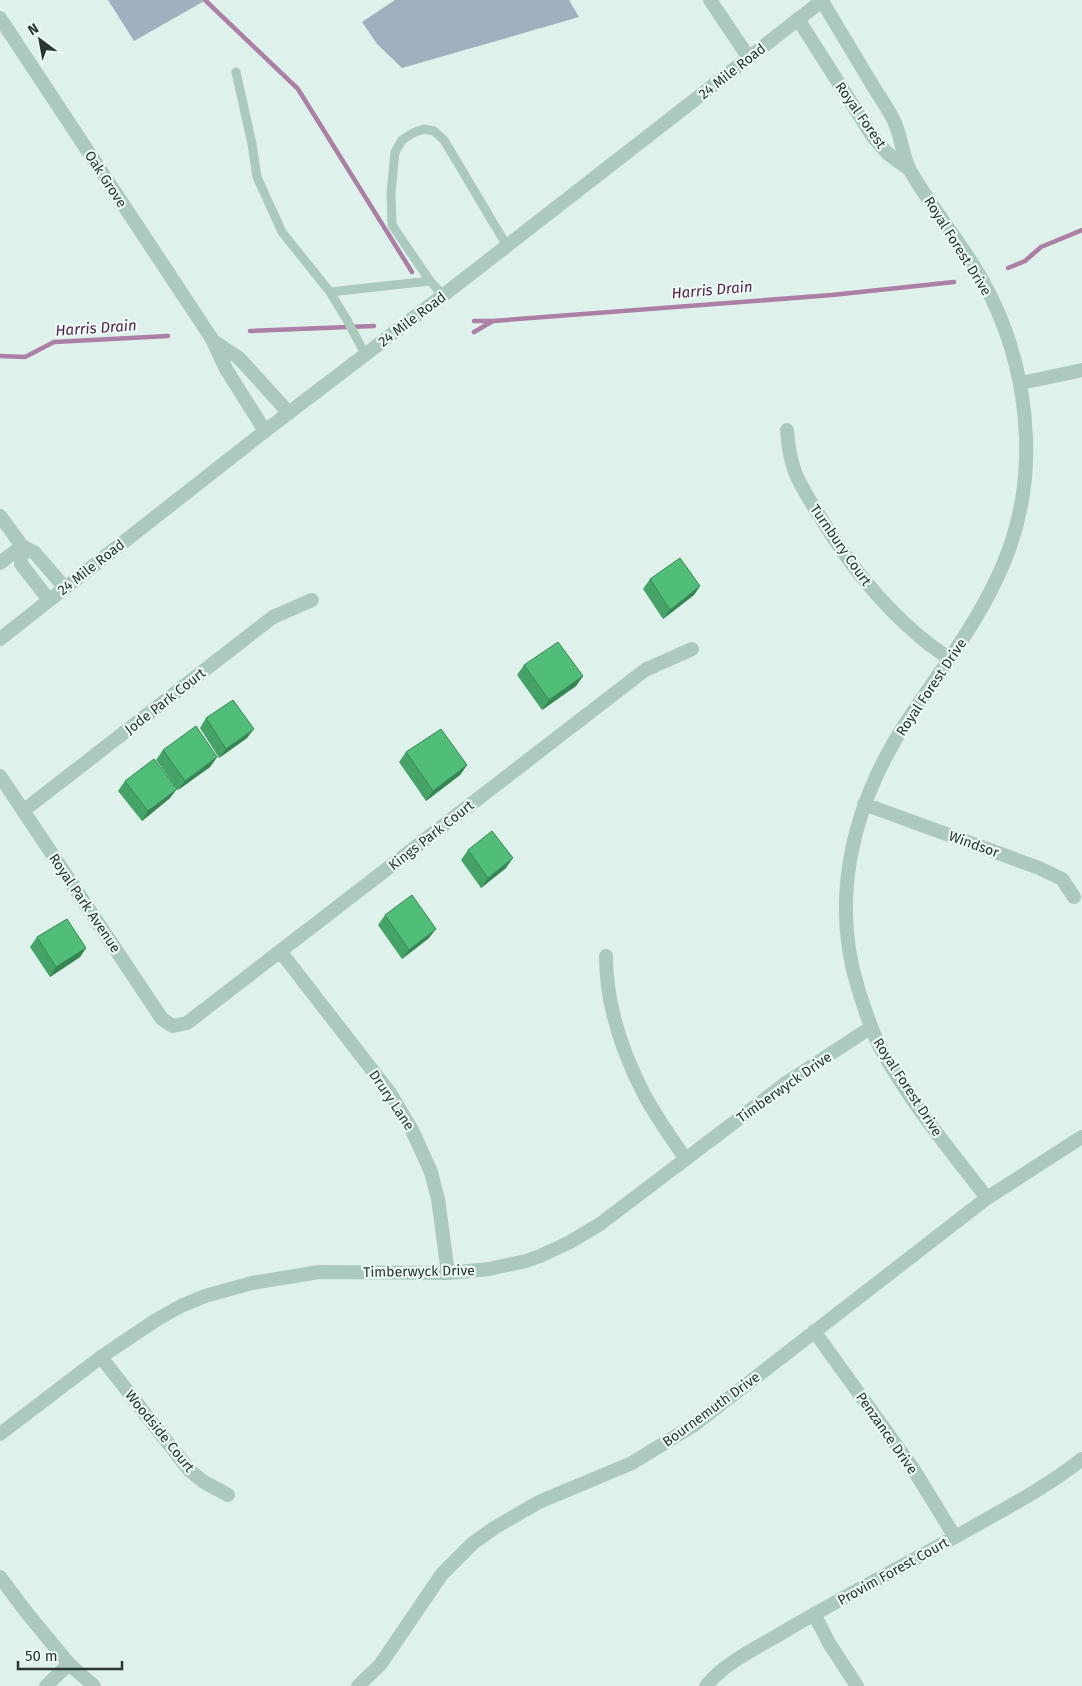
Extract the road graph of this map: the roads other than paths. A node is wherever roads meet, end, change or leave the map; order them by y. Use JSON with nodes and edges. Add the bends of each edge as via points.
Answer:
{"nodes":[{"id":1,"x":710,"y":0,"type":"edge"},
{"id":2,"x":823,"y":0,"type":"edge"},
{"id":3,"x":0,"y":18,"type":"edge"},
{"id":4,"x":798,"y":19,"type":"junction"},
{"id":5,"x":749,"y":58,"type":"junction"},
{"id":6,"x":236,"y":72,"type":"dead end"},
{"id":7,"x":909,"y":169,"type":"junction"},
{"id":8,"x":508,"y":246,"type":"junction"},
{"id":9,"x":430,"y":281,"type":"junction"},
{"id":10,"x":330,"y":292,"type":"junction"},
{"id":11,"x":444,"y":295,"type":"junction"},
{"id":12,"x":212,"y":339,"type":"junction"},
{"id":13,"x":365,"y":354,"type":"junction"},
{"id":14,"x":1082,"y":370,"type":"edge"},
{"id":15,"x":1020,"y":383,"type":"junction"},
{"id":16,"x":289,"y":413,"type":"junction"},
{"id":17,"x":787,"y":430,"type":"dead end"},
{"id":18,"x":265,"y":431,"type":"junction"},
{"id":19,"x":0,"y":516,"type":"edge"},
{"id":20,"x":22,"y":546,"type":"junction"},
{"id":21,"x":0,"y":563,"type":"edge"},
{"id":22,"x":65,"y":588,"type":"junction"},
{"id":23,"x":49,"y":600,"type":"junction"},
{"id":24,"x":312,"y":600,"type":"dead end"},
{"id":25,"x":0,"y":639,"type":"edge"},
{"id":26,"x":692,"y":649,"type":"dead end"},
{"id":27,"x":950,"y":659,"type":"junction"},
{"id":28,"x":0,"y":776,"type":"edge"},
{"id":29,"x":864,"y":804,"type":"junction"},
{"id":30,"x":23,"y":811,"type":"junction"},
{"id":31,"x":1074,"y":897,"type":"dead end"},
{"id":32,"x":280,"y":951,"type":"junction"},
{"id":33,"x":606,"y":956,"type":"dead end"},
{"id":34,"x":173,"y":1026,"type":"joint"},
{"id":35,"x":870,"y":1028,"type":"junction"},
{"id":36,"x":1082,"y":1137,"type":"edge"},
{"id":37,"x":685,"y":1158,"type":"junction"},
{"id":38,"x":987,"y":1198,"type":"junction"},
{"id":39,"x":448,"y":1273,"type":"junction"},
{"id":40,"x":814,"y":1331,"type":"junction"},
{"id":41,"x":101,"y":1357,"type":"junction"},
{"id":42,"x":0,"y":1434,"type":"edge"},
{"id":43,"x":1082,"y":1459,"type":"edge"},
{"id":44,"x":228,"y":1495,"type":"dead end"},
{"id":45,"x":955,"y":1537,"type":"junction"},
{"id":46,"x":0,"y":1577,"type":"edge"},
{"id":47,"x":814,"y":1614,"type":"junction"},
{"id":48,"x":68,"y":1664,"type":"junction"},
{"id":49,"x":46,"y":1686,"type":"edge"},
{"id":50,"x":94,"y":1686,"type":"edge"},
{"id":51,"x":358,"y":1686,"type":"edge"},
{"id":52,"x":706,"y":1686,"type":"edge"},
{"id":53,"x":857,"y":1686,"type":"edge"}],
"edges":[{"from":1,"to":5,"type":"street"},
{"from":2,"to":4,"type":"street","name":"24 Mile Road"},
{"from":2,"to":7,"type":"street","name":"Royal Forest","via":[[896,124]]},
{"from":3,"to":12,"type":"street","name":"Oak Grove"},
{"from":4,"to":5,"type":"street","name":"24 Mile Road"},
{"from":4,"to":7,"type":"street","name":"Royal Forest","via":[[873,138]]},
{"from":5,"to":8,"type":"street","name":"24 Mile Road"},
{"from":6,"to":10,"type":"lane","via":[[257,177],[282,232]]},
{"from":7,"to":15,"type":"street","name":"Royal Forest Drive","via":[[981,278],[1010,343]]},
{"from":8,"to":9,"type":"lane","via":[[444,140],[434,131],[424,129],[413,133],[402,140],[394,152],[392,225]]},
{"from":8,"to":11,"type":"street","name":"24 Mile Road"},
{"from":9,"to":10,"type":"lane"},
{"from":9,"to":11,"type":"lane"},
{"from":10,"to":13,"type":"lane"},
{"from":11,"to":13,"type":"street","name":"24 Mile Road"},
{"from":12,"to":16,"type":"street","name":"Oak Grove","via":[[239,358]]},
{"from":12,"to":18,"type":"street","name":"Oak Grove","via":[[226,369]]},
{"from":13,"to":16,"type":"street","name":"24 Mile Road"},
{"from":14,"to":15,"type":"street"},
{"from":15,"to":27,"type":"street","name":"Royal Forest Drive","via":[[1026,457],[1023,498],[1013,540],[993,590]]},
{"from":16,"to":18,"type":"street","name":"24 Mile Road"},
{"from":17,"to":27,"type":"street","name":"Turnbury Court","via":[[796,474],[844,554],[895,614]]},
{"from":18,"to":22,"type":"street","name":"24 Mile Road"},
{"from":19,"to":20,"type":"street"},
{"from":20,"to":21,"type":"street"},
{"from":20,"to":22,"type":"street","via":[[36,553]]},
{"from":20,"to":23,"type":"street","via":[[21,564]]},
{"from":22,"to":23,"type":"street","name":"24 Mile Road"},
{"from":23,"to":25,"type":"street","name":"24 Mile Road"},
{"from":24,"to":30,"type":"street","name":"Jode Park Court","via":[[273,617]]},
{"from":26,"to":32,"type":"street","name":"Kings Park Court","via":[[645,670]]},
{"from":27,"to":29,"type":"street","name":"Royal Forest Drive","via":[[893,743]]},
{"from":28,"to":30,"type":"street","name":"Royal Park Avenue"},
{"from":29,"to":31,"type":"street","name":"Windsor","via":[[1039,868],[1062,879]]},
{"from":29,"to":35,"type":"street","name":"Royal Forest Drive","via":[[852,845],[845,905],[854,977]]},
{"from":30,"to":34,"type":"street","name":"Royal Park Avenue","via":[[162,1019]]},
{"from":32,"to":34,"type":"street","name":"Kings Park Court","via":[[186,1023]]},
{"from":32,"to":39,"type":"street","name":"Drury Lane","via":[[390,1093],[412,1130],[431,1172],[438,1199]]},
{"from":33,"to":37,"type":"street","via":[[609,994],[626,1055],[645,1096]]},
{"from":35,"to":37,"type":"street","name":"Timberwyck Drive","via":[[786,1083]]},
{"from":35,"to":38,"type":"street","name":"Royal Forest Drive","via":[[920,1111]]},
{"from":36,"to":38,"type":"street","name":"Bournemuth Drive"},
{"from":37,"to":39,"type":"street","name":"Timberwyck Drive","via":[[600,1224],[570,1242],[526,1261],[489,1270]]},
{"from":38,"to":40,"type":"street","name":"Bournemuth Drive"},
{"from":39,"to":41,"type":"street","name":"Timberwyck Drive","via":[[319,1272],[252,1283],[181,1306]]},
{"from":40,"to":45,"type":"street","name":"Penzance Drive","via":[[912,1467]]},
{"from":40,"to":51,"type":"street","name":"Bournemuth Drive","via":[[676,1437],[632,1463],[538,1502],[473,1543],[442,1574],[380,1664]]},
{"from":41,"to":42,"type":"street","name":"Timberwyck Drive"},
{"from":41,"to":44,"type":"street","name":"Woodside Court","via":[[189,1470]]},
{"from":43,"to":45,"type":"street","name":"Provim Forest Court","via":[[1026,1498]]},
{"from":45,"to":47,"type":"street","name":"Provim Forest Court"},
{"from":46,"to":48,"type":"street"},
{"from":47,"to":52,"type":"street","name":"Provim Forest Court","via":[[731,1664]]},
{"from":47,"to":53,"type":"street"},
{"from":48,"to":49,"type":"street"},
{"from":48,"to":50,"type":"street"}]}
